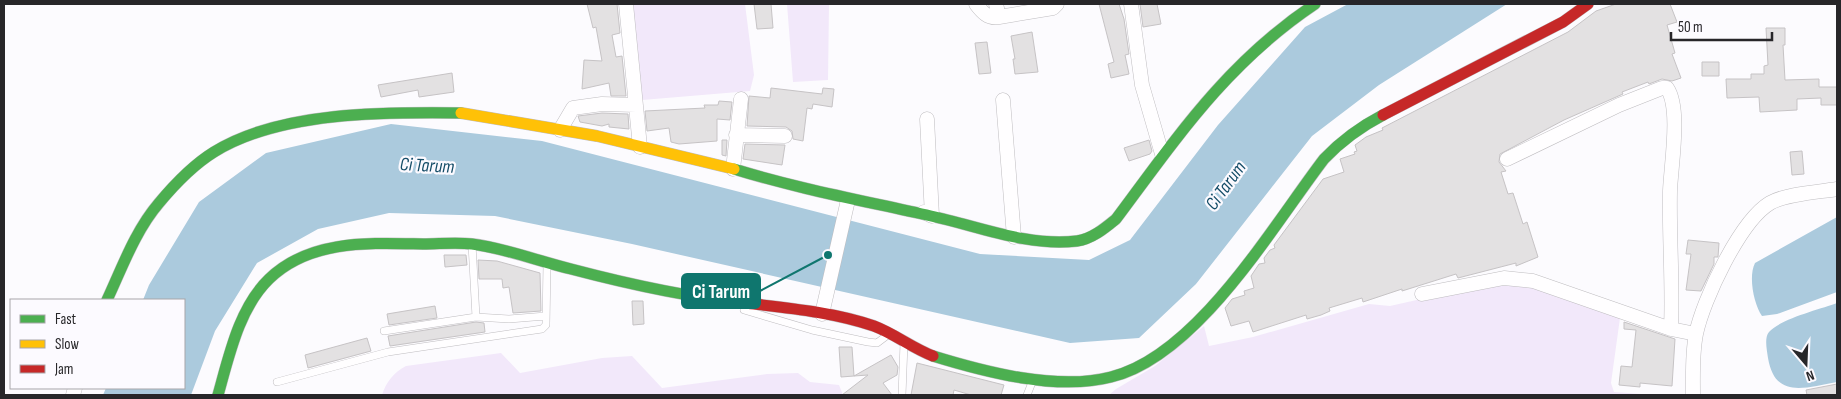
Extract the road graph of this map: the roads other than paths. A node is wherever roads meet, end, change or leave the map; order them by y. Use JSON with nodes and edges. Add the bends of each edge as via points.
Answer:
{"nodes":[{"id":1,"x":626,"y":4,"type":"edge"},
{"id":2,"x":976,"y":4,"type":"edge"},
{"id":3,"x":1057,"y":4,"type":"edge"},
{"id":4,"x":1131,"y":4,"type":"edge"},
{"id":5,"x":1316,"y":4,"type":"edge"},
{"id":6,"x":1588,"y":4,"type":"edge"},
{"id":7,"x":998,"y":10,"type":"edge"},
{"id":8,"x":741,"y":99,"type":"dead end"},
{"id":9,"x":1003,"y":100,"type":"dead end"},
{"id":10,"x":636,"y":105,"type":"junction"},
{"id":11,"x":927,"y":119,"type":"dead end"},
{"id":12,"x":560,"y":130,"type":"junction"},
{"id":13,"x":736,"y":135,"type":"junction"},
{"id":14,"x":785,"y":136,"type":"dead end"},
{"id":15,"x":640,"y":147,"type":"junction"},
{"id":16,"x":1162,"y":154,"type":"junction"},
{"id":17,"x":1507,"y":158,"type":"dead end"},
{"id":18,"x":733,"y":169,"type":"junction"},
{"id":19,"x":766,"y":178,"type":"junction"},
{"id":20,"x":1837,"y":189,"type":"edge"},
{"id":21,"x":847,"y":203,"type":"junction"},
{"id":22,"x":932,"y":216,"type":"junction"},
{"id":23,"x":1014,"y":237,"type":"junction"},
{"id":24,"x":472,"y":244,"type":"junction"},
{"id":25,"x":547,"y":263,"type":"junction"},
{"id":26,"x":1422,"y":294,"type":"dead end"},
{"id":27,"x":107,"y":299,"type":"edge"},
{"id":28,"x":724,"y":300,"type":"junction"},
{"id":29,"x":822,"y":310,"type":"junction"},
{"id":30,"x":546,"y":316,"type":"junction"},
{"id":31,"x":476,"y":317,"type":"junction"},
{"id":32,"x":384,"y":331,"type":"dead end"},
{"id":33,"x":1683,"y":331,"type":"junction"},
{"id":34,"x":890,"y":333,"type":"junction"},
{"id":35,"x":904,"y":343,"type":"junction"},
{"id":36,"x":1034,"y":378,"type":"junction"},
{"id":37,"x":277,"y":382,"type":"dead end"},
{"id":38,"x":218,"y":395,"type":"edge"},
{"id":39,"x":902,"y":395,"type":"edge"},
{"id":40,"x":1027,"y":395,"type":"edge"},
{"id":41,"x":1693,"y":395,"type":"edge"}],
"edges":[{"from":1,"to":10,"type":"street"},
{"from":2,"to":7,"type":"street","via":[[992,18]]},
{"from":3,"to":7,"type":"street","via":[[1054,8]]},
{"from":4,"to":16,"type":"street","via":[[1142,85]]},
{"from":5,"to":16,"type":"street","via":[[1271,35],[1236,67]]},
{"from":6,"to":36,"type":"street","via":[[1563,22],[1362,126],[1340,142],[1211,308],[1186,335],[1155,357],[1130,372],[1099,381]]},
{"from":8,"to":13,"type":"street"},
{"from":9,"to":23,"type":"street"},
{"from":10,"to":12,"type":"street","via":[[602,104],[573,108]]},
{"from":10,"to":15,"type":"street"},
{"from":11,"to":22,"type":"street"},
{"from":12,"to":15,"type":"street"},
{"from":12,"to":27,"type":"street","via":[[466,113],[412,111],[325,117],[243,138],[214,152],[158,204],[140,231]]},
{"from":13,"to":14,"type":"street"},
{"from":13,"to":18,"type":"street"},
{"from":15,"to":18,"type":"street"},
{"from":16,"to":23,"type":"street","via":[[1116,219],[1102,231],[1078,241],[1032,241]]},
{"from":17,"to":33,"type":"street","via":[[1619,104],[1667,88],[1673,105],[1672,243]]},
{"from":18,"to":19,"type":"street"},
{"from":19,"to":21,"type":"street"},
{"from":19,"to":22,"type":"street","via":[[830,186],[898,202]]},
{"from":20,"to":33,"type":"street","via":[[1773,201],[1755,216],[1729,254],[1704,308]]},
{"from":21,"to":22,"type":"street"},
{"from":21,"to":29,"type":"street"},
{"from":22,"to":23,"type":"street"},
{"from":24,"to":25,"type":"street"},
{"from":24,"to":31,"type":"lane"},
{"from":24,"to":38,"type":"street","via":[[388,243],[334,248],[305,256],[283,267],[261,286],[248,307]]},
{"from":25,"to":28,"type":"street","via":[[681,294]]},
{"from":25,"to":30,"type":"lane"},
{"from":26,"to":33,"type":"street","via":[[1504,278],[1533,281]]},
{"from":28,"to":29,"type":"street"},
{"from":28,"to":34,"type":"lane","via":[[734,307],[773,320],[868,342],[877,343]]},
{"from":29,"to":34,"type":"street"},
{"from":30,"to":31,"type":"lane"},
{"from":30,"to":37,"type":"lane","via":[[546,325],[542,329],[388,352]]},
{"from":31,"to":32,"type":"lane"},
{"from":33,"to":41,"type":"street","via":[[1693,360]]},
{"from":34,"to":35,"type":"street"},
{"from":35,"to":36,"type":"street","via":[[930,355]]},
{"from":35,"to":39,"type":"lane"},
{"from":36,"to":40,"type":"lane"}]}
